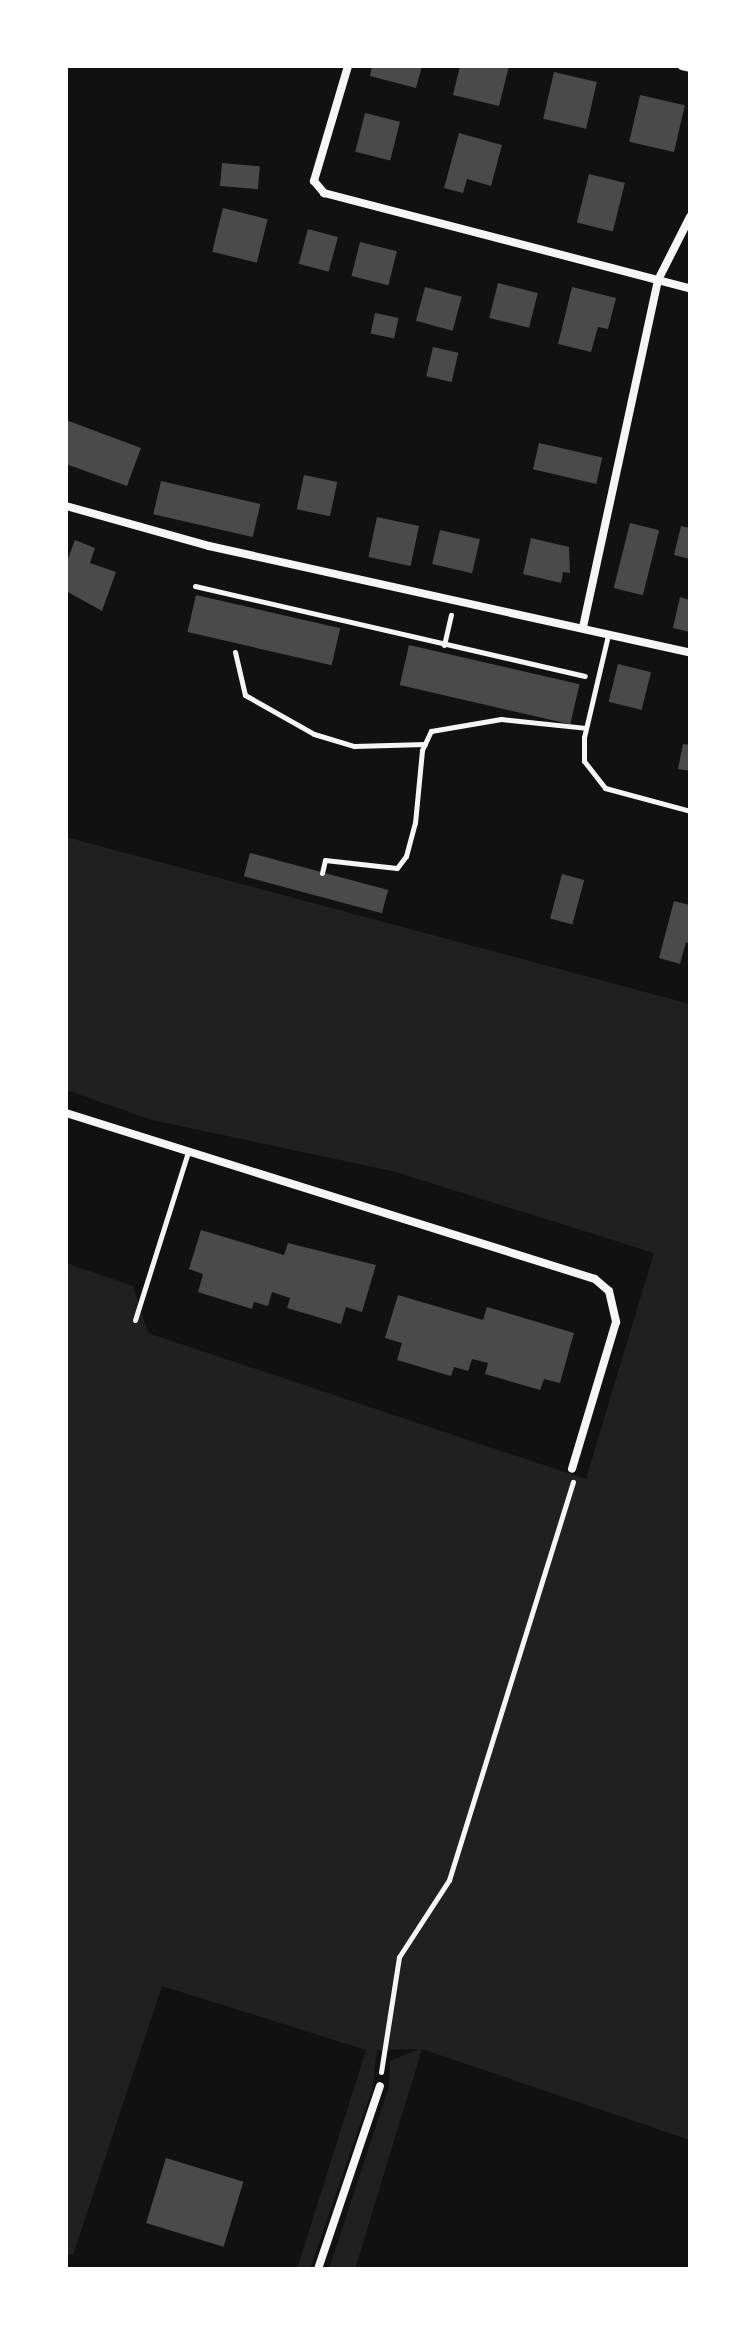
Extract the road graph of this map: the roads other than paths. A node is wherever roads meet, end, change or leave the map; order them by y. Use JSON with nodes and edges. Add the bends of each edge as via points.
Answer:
{"nodes":[{"id":1,"x":348,"y":66,"type":"edge"},
{"id":2,"x":682,"y":66,"type":"edge"},
{"id":3,"x":690,"y":68,"type":"edge"},
{"id":4,"x":690,"y":217,"type":"edge"},
{"id":5,"x":658,"y":280,"type":"junction"},
{"id":6,"x":690,"y":288,"type":"edge"},
{"id":7,"x":66,"y":506,"type":"edge"},
{"id":8,"x":583,"y":627,"type":"junction"},
{"id":9,"x":608,"y":634,"type":"junction"},
{"id":10,"x":235,"y":652,"type":"dead end"},
{"id":11,"x":690,"y":653,"type":"edge"},
{"id":12,"x":586,"y":728,"type":"junction"},
{"id":13,"x":425,"y":744,"type":"junction"},
{"id":14,"x":690,"y":811,"type":"edge"},
{"id":15,"x":322,"y":873,"type":"dead end"},
{"id":16,"x":66,"y":1113,"type":"edge"},
{"id":17,"x":188,"y":1152,"type":"junction"},
{"id":18,"x":135,"y":1320,"type":"dead end"},
{"id":19,"x":572,"y":1469,"type":"road end"},
{"id":20,"x":380,"y":2086,"type":"road end"},
{"id":21,"x":318,"y":2269,"type":"edge"}],
"edges":[{"from":1,"to":5,"type":"street","via":[[314,181],[324,193]]},
{"from":2,"to":3,"type":"street"},
{"from":4,"to":5,"type":"street"},
{"from":5,"to":6,"type":"street"},
{"from":5,"to":8,"type":"street"},
{"from":7,"to":8,"type":"street","via":[[194,542]]},
{"from":8,"to":9,"type":"street"},
{"from":9,"to":11,"type":"street"},
{"from":9,"to":12,"type":"lane"},
{"from":10,"to":13,"type":"lane","via":[[245,695],[314,734],[354,746]]},
{"from":12,"to":13,"type":"lane","via":[[501,719],[445,725],[431,731]]},
{"from":12,"to":14,"type":"lane","via":[[584,761],[605,788]]},
{"from":13,"to":15,"type":"lane","via":[[406,856],[397,868],[325,860]]},
{"from":16,"to":17,"type":"street"},
{"from":17,"to":18,"type":"lane"},
{"from":17,"to":19,"type":"street","via":[[595,1279],[609,1291],[616,1322]]},
{"from":20,"to":21,"type":"street"}]}
